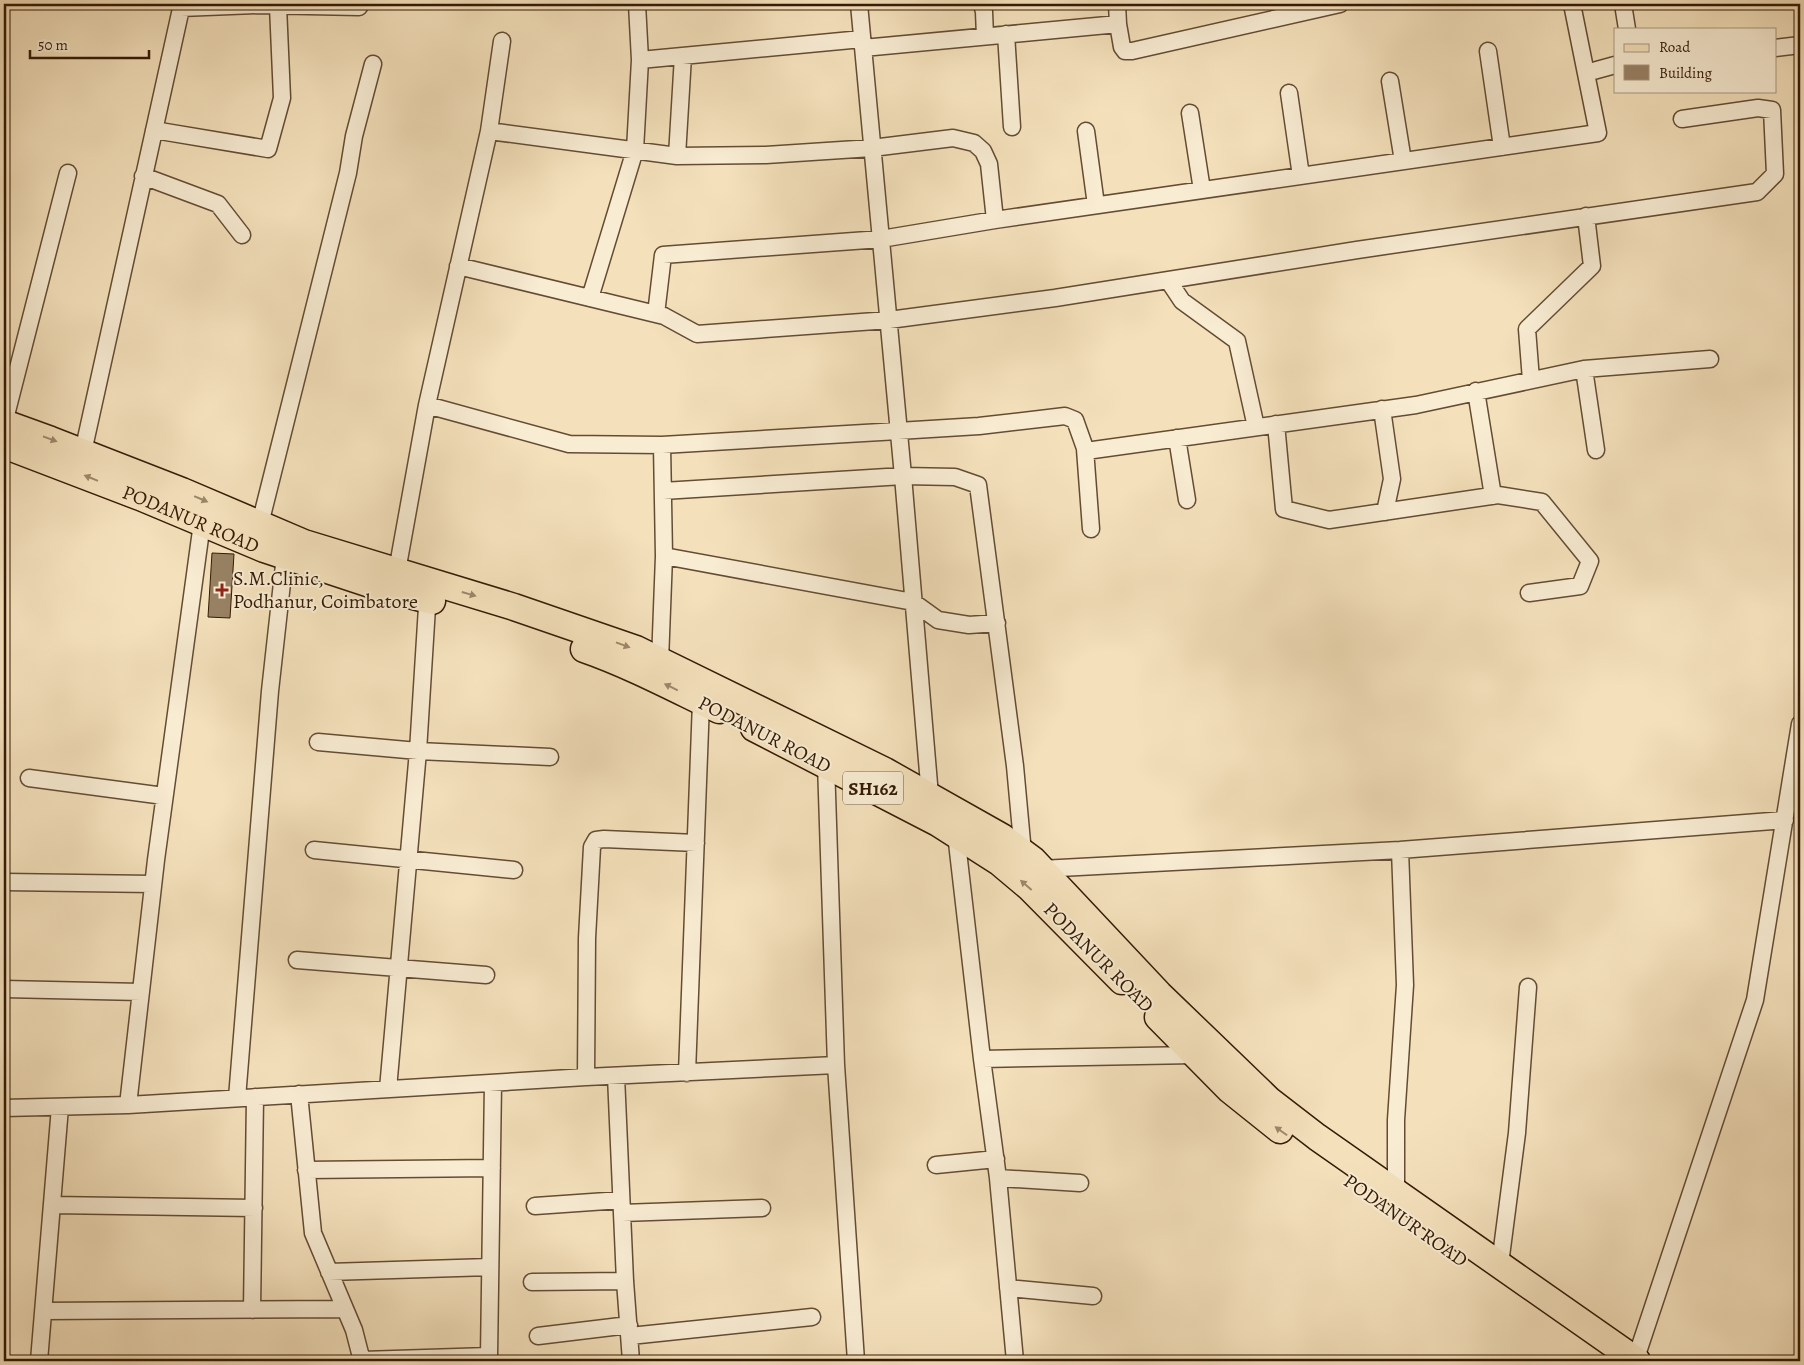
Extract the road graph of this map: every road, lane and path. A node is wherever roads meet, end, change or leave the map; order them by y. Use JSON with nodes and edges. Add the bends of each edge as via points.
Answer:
{"nodes":[{"id":1,"x":637,"y":4,"type":"edge"},
{"id":2,"x":859,"y":4,"type":"edge"},
{"id":3,"x":982,"y":4,"type":"edge"},
{"id":4,"x":1117,"y":4,"type":"edge"},
{"id":5,"x":1340,"y":4,"type":"edge"},
{"id":6,"x":1572,"y":4,"type":"edge"},
{"id":7,"x":1623,"y":4,"type":"edge"},
{"id":8,"x":182,"y":6,"type":"edge"},
{"id":9,"x":278,"y":6,"type":"junction"},
{"id":10,"x":359,"y":7,"type":"dead end"},
{"id":11,"x":1118,"y":24,"type":"junction"},
{"id":12,"x":1627,"y":28,"type":"edge"},
{"id":13,"x":1006,"y":34,"type":"junction"},
{"id":14,"x":985,"y":36,"type":"junction"},
{"id":15,"x":502,"y":41,"type":"dead end"},
{"id":16,"x":862,"y":43,"type":"junction"},
{"id":17,"x":1800,"y":45,"type":"edge"},
{"id":18,"x":1776,"y":48,"type":"edge"},
{"id":19,"x":1488,"y":51,"type":"dead end"},
{"id":20,"x":682,"y":56,"type":"junction"},
{"id":21,"x":640,"y":60,"type":"junction"},
{"id":22,"x":372,"y":64,"type":"dead end"},
{"id":23,"x":1614,"y":65,"type":"edge"},
{"id":24,"x":1586,"y":73,"type":"junction"},
{"id":25,"x":1390,"y":81,"type":"dead end"},
{"id":26,"x":1289,"y":94,"type":"dead end"},
{"id":27,"x":1190,"y":113,"type":"dead end"},
{"id":28,"x":1682,"y":119,"type":"dead end"},
{"id":29,"x":1012,"y":127,"type":"dead end"},
{"id":30,"x":154,"y":130,"type":"junction"},
{"id":31,"x":489,"y":131,"type":"junction"},
{"id":32,"x":1086,"y":131,"type":"dead end"},
{"id":33,"x":1502,"y":147,"type":"junction"},
{"id":34,"x":872,"y":148,"type":"junction"},
{"id":35,"x":635,"y":150,"type":"junction"},
{"id":36,"x":677,"y":156,"type":"junction"},
{"id":37,"x":1403,"y":161,"type":"junction"},
{"id":38,"x":68,"y":173,"type":"dead end"},
{"id":39,"x":143,"y":176,"type":"junction"},
{"id":40,"x":1301,"y":176,"type":"junction"},
{"id":41,"x":1202,"y":190,"type":"junction"},
{"id":42,"x":1096,"y":206,"type":"junction"},
{"id":43,"x":1586,"y":216,"type":"junction"},
{"id":44,"x":995,"y":220,"type":"junction"},
{"id":45,"x":242,"y":235,"type":"dead end"},
{"id":46,"x":881,"y":239,"type":"junction"},
{"id":47,"x":458,"y":266,"type":"junction"},
{"id":48,"x":1168,"y":280,"type":"junction"},
{"id":49,"x":590,"y":298,"type":"junction"},
{"id":50,"x":656,"y":314,"type":"junction"},
{"id":51,"x":888,"y":320,"type":"junction"},
{"id":52,"x":1710,"y":359,"type":"dead end"},
{"id":53,"x":1584,"y":369,"type":"junction"},
{"id":54,"x":1531,"y":380,"type":"junction"},
{"id":55,"x":1476,"y":391,"type":"junction"},
{"id":56,"x":427,"y":405,"type":"junction"},
{"id":57,"x":1382,"y":409,"type":"junction"},
{"id":58,"x":4,"y":423,"type":"edge"},
{"id":59,"x":1276,"y":424,"type":"junction"},
{"id":60,"x":1256,"y":427,"type":"junction"},
{"id":61,"x":898,"y":432,"type":"junction"},
{"id":62,"x":1177,"y":438,"type":"junction"},
{"id":63,"x":4,"y":445,"type":"edge"},
{"id":64,"x":662,"y":445,"type":"junction"},
{"id":65,"x":1085,"y":449,"type":"junction"},
{"id":66,"x":1596,"y":450,"type":"dead end"},
{"id":67,"x":83,"y":452,"type":"junction"},
{"id":68,"x":903,"y":476,"type":"junction"},
{"id":69,"x":663,"y":491,"type":"junction"},
{"id":70,"x":1493,"y":496,"type":"junction"},
{"id":71,"x":1187,"y":500,"type":"dead end"},
{"id":72,"x":1385,"y":512,"type":"junction"},
{"id":73,"x":202,"y":523,"type":"junction"},
{"id":74,"x":260,"y":524,"type":"junction"},
{"id":75,"x":1091,"y":528,"type":"dead end"},
{"id":76,"x":285,"y":556,"type":"junction"},
{"id":77,"x":664,"y":556,"type":"junction"},
{"id":78,"x":392,"y":581,"type":"junction"},
{"id":79,"x":428,"y":591,"type":"junction"},
{"id":80,"x":1529,"y":593,"type":"dead end"},
{"id":81,"x":914,"y":602,"type":"junction"},
{"id":82,"x":997,"y":623,"type":"junction"},
{"id":83,"x":660,"y":661,"type":"junction"},
{"id":84,"x":701,"y":702,"type":"junction"},
{"id":85,"x":1800,"y":724,"type":"edge"},
{"id":86,"x":318,"y":742,"type":"dead end"},
{"id":87,"x":418,"y":751,"type":"junction"},
{"id":88,"x":550,"y":757,"type":"dead end"},
{"id":89,"x":826,"y":764,"type":"junction"},
{"id":90,"x":29,"y":778,"type":"dead end"},
{"id":91,"x":164,"y":796,"type":"junction"},
{"id":92,"x":926,"y":805,"type":"junction"},
{"id":93,"x":1784,"y":820,"type":"junction"},
{"id":94,"x":956,"y":834,"type":"junction"},
{"id":95,"x":696,"y":843,"type":"junction"},
{"id":96,"x":314,"y":850,"type":"dead end"},
{"id":97,"x":1400,"y":850,"type":"junction"},
{"id":98,"x":408,"y":859,"type":"junction"},
{"id":99,"x":1032,"y":861,"type":"junction"},
{"id":100,"x":514,"y":870,"type":"dead end"},
{"id":101,"x":4,"y":882,"type":"edge"},
{"id":102,"x":153,"y":884,"type":"junction"},
{"id":103,"x":298,"y":960,"type":"dead end"},
{"id":104,"x":399,"y":969,"type":"junction"},
{"id":105,"x":486,"y":975,"type":"dead end"},
{"id":106,"x":1528,"y":987,"type":"dead end"},
{"id":107,"x":4,"y":988,"type":"edge"},
{"id":108,"x":141,"y":992,"type":"junction"},
{"id":109,"x":1195,"y":1055,"type":"junction"},
{"id":110,"x":982,"y":1059,"type":"junction"},
{"id":111,"x":836,"y":1065,"type":"junction"},
{"id":112,"x":687,"y":1073,"type":"junction"},
{"id":113,"x":616,"y":1076,"type":"junction"},
{"id":114,"x":586,"y":1077,"type":"junction"},
{"id":115,"x":493,"y":1083,"type":"junction"},
{"id":116,"x":388,"y":1089,"type":"junction"},
{"id":117,"x":298,"y":1094,"type":"junction"},
{"id":118,"x":255,"y":1097,"type":"junction"},
{"id":119,"x":237,"y":1098,"type":"junction"},
{"id":120,"x":128,"y":1105,"type":"junction"},
{"id":121,"x":60,"y":1107,"type":"junction"},
{"id":122,"x":4,"y":1108,"type":"edge"},
{"id":123,"x":996,"y":1159,"type":"junction"},
{"id":124,"x":936,"y":1165,"type":"dead end"},
{"id":125,"x":492,"y":1168,"type":"junction"},
{"id":126,"x":306,"y":1170,"type":"junction"},
{"id":127,"x":998,"y":1178,"type":"junction"},
{"id":128,"x":1080,"y":1183,"type":"dead end"},
{"id":129,"x":1396,"y":1192,"type":"junction"},
{"id":130,"x":52,"y":1204,"type":"junction"},
{"id":131,"x":535,"y":1206,"type":"dead end"},
{"id":132,"x":621,"y":1207,"type":"junction"},
{"id":133,"x":254,"y":1208,"type":"junction"},
{"id":134,"x":762,"y":1208,"type":"dead end"},
{"id":135,"x":1500,"y":1264,"type":"junction"},
{"id":136,"x":490,"y":1267,"type":"junction"},
{"id":137,"x":329,"y":1272,"type":"junction"},
{"id":138,"x":625,"y":1281,"type":"junction"},
{"id":139,"x":532,"y":1282,"type":"dead end"},
{"id":140,"x":1008,"y":1288,"type":"junction"},
{"id":141,"x":1093,"y":1296,"type":"dead end"},
{"id":142,"x":345,"y":1309,"type":"junction"},
{"id":143,"x":43,"y":1310,"type":"junction"},
{"id":144,"x":252,"y":1310,"type":"junction"},
{"id":145,"x":812,"y":1317,"type":"dead end"},
{"id":146,"x":630,"y":1330,"type":"junction"},
{"id":147,"x":538,"y":1336,"type":"dead end"},
{"id":148,"x":39,"y":1361,"type":"edge"},
{"id":149,"x":362,"y":1361,"type":"edge"},
{"id":150,"x":632,"y":1361,"type":"edge"},
{"id":151,"x":856,"y":1361,"type":"edge"},
{"id":152,"x":1014,"y":1361,"type":"edge"},
{"id":153,"x":1607,"y":1361,"type":"edge"},
{"id":154,"x":1636,"y":1361,"type":"edge"}],
"edges":[{"from":1,"to":21,"type":"street"},
{"from":2,"to":16,"type":"street"},
{"from":3,"to":14,"type":"street"},
{"from":4,"to":11,"type":"street"},
{"from":5,"to":11,"type":"street","via":[[1132,51],[1125,51],[1122,47]]},
{"from":6,"to":24,"type":"street"},
{"from":7,"to":12,"type":"street"},
{"from":8,"to":9,"type":"street"},
{"from":8,"to":30,"type":"street"},
{"from":9,"to":10,"type":"street"},
{"from":9,"to":30,"type":"street","via":[[282,98],[268,149]]},
{"from":11,"to":13,"type":"street"},
{"from":13,"to":14,"type":"street"},
{"from":13,"to":29,"type":"street"},
{"from":14,"to":16,"type":"street"},
{"from":15,"to":31,"type":"street"},
{"from":16,"to":20,"type":"street"},
{"from":16,"to":34,"type":"street"},
{"from":17,"to":18,"type":"street"},
{"from":19,"to":33,"type":"street"},
{"from":20,"to":21,"type":"street"},
{"from":20,"to":36,"type":"street"},
{"from":21,"to":35,"type":"street"},
{"from":22,"to":74,"type":"street"},
{"from":23,"to":24,"type":"street"},
{"from":24,"to":33,"type":"street","via":[[1598,133]]},
{"from":25,"to":37,"type":"street"},
{"from":26,"to":40,"type":"street"},
{"from":27,"to":41,"type":"street"},
{"from":28,"to":43,"type":"street","via":[[1758,108],[1772,110],[1775,174],[1757,192]]},
{"from":30,"to":39,"type":"street"},
{"from":31,"to":35,"type":"street"},
{"from":31,"to":47,"type":"street"},
{"from":32,"to":42,"type":"street"},
{"from":33,"to":37,"type":"street"},
{"from":34,"to":36,"type":"street","via":[[766,155]]},
{"from":34,"to":44,"type":"street","via":[[953,138],[974,143],[983,151],[989,164]]},
{"from":34,"to":46,"type":"street"},
{"from":35,"to":36,"type":"street"},
{"from":35,"to":49,"type":"street"},
{"from":37,"to":40,"type":"street"},
{"from":38,"to":58,"type":"street"},
{"from":39,"to":45,"type":"street","via":[[218,204]]},
{"from":39,"to":67,"type":"street"},
{"from":40,"to":41,"type":"street"},
{"from":41,"to":42,"type":"street"},
{"from":42,"to":44,"type":"street"},
{"from":43,"to":48,"type":"street"},
{"from":43,"to":54,"type":"street","via":[[1592,266],[1527,329]]},
{"from":44,"to":46,"type":"street"},
{"from":46,"to":50,"type":"street","via":[[663,255]]},
{"from":46,"to":51,"type":"street"},
{"from":47,"to":49,"type":"street"},
{"from":47,"to":56,"type":"street"},
{"from":48,"to":51,"type":"street"},
{"from":48,"to":60,"type":"street","via":[[1182,301],[1237,341]]},
{"from":49,"to":50,"type":"street"},
{"from":50,"to":51,"type":"street","via":[[697,334]]},
{"from":51,"to":61,"type":"street"},
{"from":52,"to":53,"type":"street"},
{"from":53,"to":54,"type":"street"},
{"from":53,"to":66,"type":"street"},
{"from":54,"to":55,"type":"street"},
{"from":55,"to":57,"type":"street"},
{"from":55,"to":70,"type":"street"},
{"from":56,"to":64,"type":"street","via":[[569,444]]},
{"from":56,"to":78,"type":"street","via":[[399,560]]},
{"from":57,"to":59,"type":"street"},
{"from":57,"to":72,"type":"street","via":[[1392,479]]},
{"from":58,"to":67,"type":"main road","one_way":true},
{"from":59,"to":60,"type":"street"},
{"from":59,"to":72,"type":"street","via":[[1284,509],[1329,520]]},
{"from":60,"to":62,"type":"street"},
{"from":61,"to":64,"type":"street"},
{"from":61,"to":65,"type":"street","via":[[1065,416],[1075,420]]},
{"from":61,"to":68,"type":"street"},
{"from":62,"to":65,"type":"street"},
{"from":62,"to":71,"type":"street"},
{"from":73,"to":63,"type":"main road","name":"PODANUR ROAD","one_way":true},
{"from":64,"to":69,"type":"street"},
{"from":65,"to":75,"type":"street"},
{"from":67,"to":74,"type":"main road","one_way":true},
{"from":68,"to":69,"type":"street"},
{"from":68,"to":81,"type":"street"},
{"from":68,"to":82,"type":"street","via":[[956,477],[978,484]]},
{"from":69,"to":77,"type":"street"},
{"from":70,"to":72,"type":"street"},
{"from":70,"to":80,"type":"street","via":[[1542,502],[1590,561],[1580,586]]},
{"from":73,"to":76,"type":"main road","name":"PODANUR ROAD"},
{"from":73,"to":91,"type":"street"},
{"from":74,"to":78,"type":"main road"},
{"from":76,"to":78,"type":"main road","name":"PODANUR ROAD"},
{"from":76,"to":119,"type":"street","via":[[270,691]]},
{"from":77,"to":81,"type":"street"},
{"from":77,"to":83,"type":"street"},
{"from":78,"to":79,"type":"main road"},
{"from":79,"to":83,"type":"main road","one_way":true,"via":[[514,607]]},
{"from":84,"to":79,"type":"main road","name":"PODANUR ROAD","number":"SH162","one_way":true,"via":[[601,655]]},
{"from":79,"to":87,"type":"street"},
{"from":81,"to":82,"type":"street","via":[[938,620],[969,625]]},
{"from":81,"to":92,"type":"street"},
{"from":82,"to":99,"type":"street","via":[[1015,766]]},
{"from":83,"to":92,"type":"main road","via":[[885,771]]},
{"from":84,"to":89,"type":"main road","name":"PODANUR ROAD","number":"SH162"},
{"from":84,"to":95,"type":"street"},
{"from":85,"to":93,"type":"street"},
{"from":86,"to":87,"type":"street"},
{"from":87,"to":88,"type":"street"},
{"from":87,"to":98,"type":"street"},
{"from":89,"to":92,"type":"main road","name":"PODANUR ROAD","number":"SH162"},
{"from":89,"to":111,"type":"street"},
{"from":90,"to":91,"type":"street"},
{"from":91,"to":102,"type":"street"},
{"from":92,"to":94,"type":"main road","name":"PODANUR ROAD","number":"SH162"},
{"from":92,"to":99,"type":"main road","via":[[1002,838]]},
{"from":93,"to":97,"type":"street"},
{"from":93,"to":154,"type":"street","via":[[1755,1000]]},
{"from":109,"to":94,"type":"main road","name":"PODANUR ROAD","number":"SH162","one_way":true,"via":[[1030,888],[999,862]]},
{"from":94,"to":110,"type":"street"},
{"from":95,"to":112,"type":"street"},
{"from":95,"to":114,"type":"street","via":[[604,839],[596,840],[592,847],[587,938]]},
{"from":96,"to":98,"type":"street"},
{"from":97,"to":99,"type":"street"},
{"from":97,"to":129,"type":"street","via":[[1404,985],[1396,1120]]},
{"from":98,"to":100,"type":"street"},
{"from":98,"to":104,"type":"street"},
{"from":99,"to":129,"type":"main road","via":[[1159,994],[1270,1100]]},
{"from":101,"to":102,"type":"street"},
{"from":102,"to":108,"type":"street"},
{"from":103,"to":104,"type":"street"},
{"from":104,"to":105,"type":"street"},
{"from":104,"to":116,"type":"street"},
{"from":106,"to":135,"type":"street","via":[[1517,1132]]},
{"from":107,"to":108,"type":"street"},
{"from":108,"to":120,"type":"street"},
{"from":109,"to":110,"type":"street"},
{"from":153,"to":109,"type":"main road","name":"PODANUR ROAD","number":"SH162","one_way":true,"via":[[1269,1122]]},
{"from":110,"to":123,"type":"street"},
{"from":111,"to":112,"type":"street"},
{"from":111,"to":151,"type":"street"},
{"from":112,"to":113,"type":"street"},
{"from":113,"to":114,"type":"street"},
{"from":113,"to":132,"type":"street"},
{"from":114,"to":115,"type":"street"},
{"from":115,"to":116,"type":"street"},
{"from":115,"to":125,"type":"street"},
{"from":116,"to":117,"type":"street"},
{"from":117,"to":118,"type":"street"},
{"from":117,"to":126,"type":"street"},
{"from":118,"to":119,"type":"street"},
{"from":118,"to":133,"type":"street"},
{"from":119,"to":120,"type":"street"},
{"from":120,"to":121,"type":"street"},
{"from":121,"to":122,"type":"street"},
{"from":121,"to":130,"type":"street"},
{"from":123,"to":124,"type":"street"},
{"from":123,"to":127,"type":"street"},
{"from":125,"to":126,"type":"street"},
{"from":125,"to":136,"type":"street"},
{"from":126,"to":137,"type":"street","via":[[313,1233]]},
{"from":127,"to":128,"type":"street"},
{"from":127,"to":140,"type":"street"},
{"from":129,"to":135,"type":"main road"},
{"from":130,"to":133,"type":"street"},
{"from":130,"to":143,"type":"street"},
{"from":131,"to":132,"type":"street"},
{"from":132,"to":134,"type":"street"},
{"from":132,"to":138,"type":"street"},
{"from":133,"to":144,"type":"street"},
{"from":135,"to":154,"type":"main road"},
{"from":136,"to":137,"type":"street"},
{"from":136,"to":149,"type":"street","via":[[489,1356]]},
{"from":137,"to":142,"type":"street"},
{"from":138,"to":139,"type":"street"},
{"from":138,"to":146,"type":"street"},
{"from":140,"to":141,"type":"street"},
{"from":140,"to":152,"type":"street"},
{"from":142,"to":144,"type":"street"},
{"from":142,"to":149,"type":"street"},
{"from":143,"to":144,"type":"street"},
{"from":143,"to":148,"type":"street"},
{"from":145,"to":146,"type":"street"},
{"from":146,"to":147,"type":"street"},
{"from":146,"to":150,"type":"street"}]}
